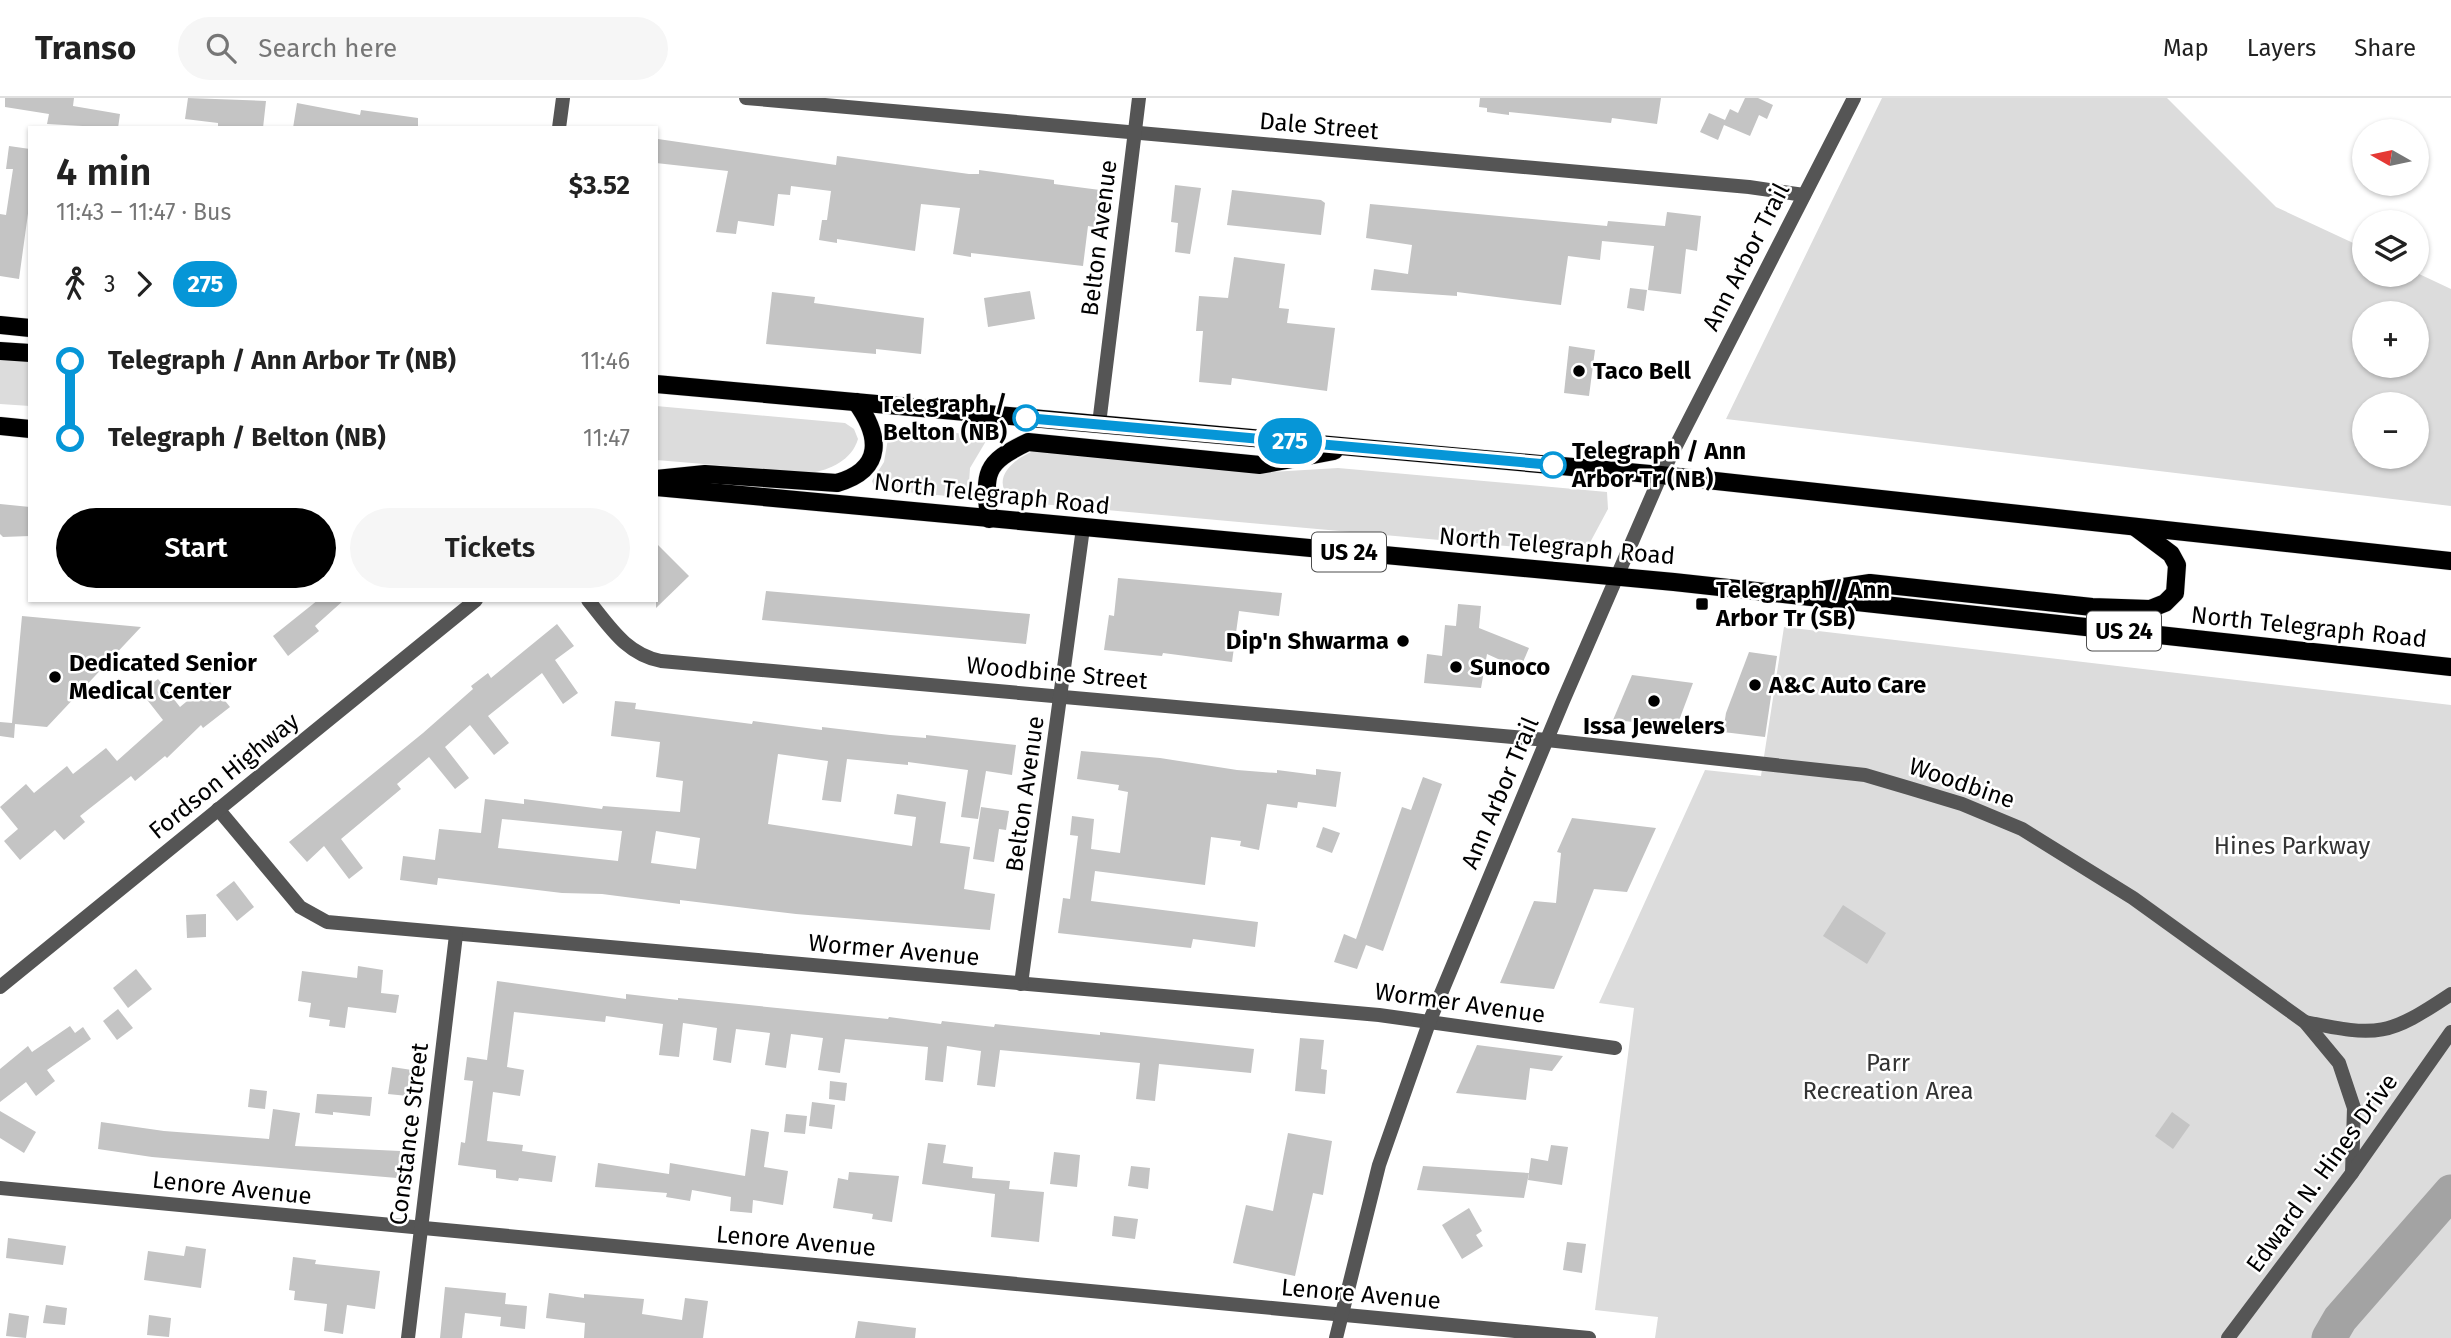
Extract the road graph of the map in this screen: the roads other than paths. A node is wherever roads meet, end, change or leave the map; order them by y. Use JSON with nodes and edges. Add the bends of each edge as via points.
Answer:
{"nodes":[{"id":1,"x":563,"y":98,"type":"edge"},
{"id":2,"x":746,"y":98,"type":"edge"},
{"id":3,"x":1139,"y":98,"type":"edge"},
{"id":4,"x":1854,"y":98,"type":"edge"},
{"id":5,"x":559,"y":126,"type":"edge"},
{"id":6,"x":1135,"y":132,"type":"junction"},
{"id":7,"x":1804,"y":195,"type":"junction"},
{"id":8,"x":0,"y":325,"type":"edge"},
{"id":9,"x":28,"y":328,"type":"edge"},
{"id":10,"x":0,"y":351,"type":"edge"},
{"id":11,"x":28,"y":353,"type":"edge"},
{"id":12,"x":658,"y":384,"type":"edge"},
{"id":13,"x":856,"y":402,"type":"junction"},
{"id":14,"x":1099,"y":424,"type":"junction"},
{"id":15,"x":0,"y":426,"type":"edge"},
{"id":16,"x":28,"y":429,"type":"edge"},
{"id":17,"x":1356,"y":447,"type":"junction"},
{"id":18,"x":1661,"y":475,"type":"junction"},
{"id":19,"x":658,"y":479,"type":"edge"},
{"id":20,"x":658,"y":487,"type":"edge"},
{"id":21,"x":989,"y":519,"type":"junction"},
{"id":22,"x":2133,"y":525,"type":"junction"},
{"id":23,"x":1083,"y":528,"type":"junction"},
{"id":24,"x":2451,"y":561,"type":"edge"},
{"id":25,"x":1616,"y":576,"type":"junction"},
{"id":26,"x":1797,"y":595,"type":"junction"},
{"id":27,"x":474,"y":602,"type":"edge"},
{"id":28,"x":590,"y":602,"type":"edge"},
{"id":29,"x":2451,"y":667,"type":"edge"},
{"id":30,"x":1062,"y":697,"type":"junction"},
{"id":31,"x":1547,"y":740,"type":"junction"},
{"id":32,"x":218,"y":809,"type":"junction"},
{"id":33,"x":456,"y":935,"type":"junction"},
{"id":34,"x":1021,"y":984,"type":"junction"},
{"id":35,"x":0,"y":987,"type":"edge"},
{"id":36,"x":2451,"y":994,"type":"edge"},
{"id":37,"x":1430,"y":1020,"type":"junction"},
{"id":38,"x":2305,"y":1023,"type":"junction"},
{"id":39,"x":2451,"y":1032,"type":"edge"},
{"id":40,"x":1615,"y":1048,"type":"dead end"},
{"id":41,"x":2352,"y":1173,"type":"junction"},
{"id":42,"x":0,"y":1188,"type":"edge"},
{"id":43,"x":421,"y":1230,"type":"junction"},
{"id":44,"x":1341,"y":1316,"type":"junction"},
{"id":45,"x":408,"y":1338,"type":"edge"},
{"id":46,"x":1336,"y":1338,"type":"edge"},
{"id":47,"x":1589,"y":1338,"type":"edge"},
{"id":48,"x":2228,"y":1338,"type":"edge"}],
"edges":[{"from":1,"to":5,"type":"street"},
{"from":2,"to":6,"type":"street","name":"Dale Street"},
{"from":3,"to":6,"type":"street","name":"Belton Avenue"},
{"from":4,"to":7,"type":"street","name":"Ann Arbor Trail"},
{"from":6,"to":7,"type":"street","name":"Dale Street"},
{"from":6,"to":14,"type":"street","name":"Belton Avenue"},
{"from":7,"to":18,"type":"street","name":"Ann Arbor Trail"},
{"from":8,"to":9,"type":"main road"},
{"from":10,"to":11,"type":"main road"},
{"from":12,"to":13,"type":"main road"},
{"from":13,"to":14,"type":"main road"},
{"from":13,"to":19,"type":"main road","via":[[869,420],[875,443],[870,461],[847,480],[705,474]]},
{"from":14,"to":17,"type":"main road"},
{"from":15,"to":16,"type":"main road"},
{"from":17,"to":18,"type":"main road"},
{"from":17,"to":21,"type":"main road","via":[[1260,464],[1028,442],[1002,455],[991,467],[986,490]]},
{"from":18,"to":22,"type":"main road"},
{"from":18,"to":25,"type":"street","name":"Ann Arbor Trail"},
{"from":20,"to":21,"type":"main road","name":"North Telegraph Road","number":"US 24"},
{"from":21,"to":23,"type":"main road","name":"North Telegraph Road","number":"US 24"},
{"from":22,"to":24,"type":"main road"},
{"from":22,"to":26,"type":"main road","via":[[2171,554],[2177,565],[2175,593],[2150,609],[1870,583]]},
{"from":23,"to":25,"type":"main road","name":"North Telegraph Road","number":"US 24"},
{"from":23,"to":30,"type":"street","name":"Belton Avenue"},
{"from":25,"to":26,"type":"main road","name":"North Telegraph Road","number":"US 24"},
{"from":25,"to":31,"type":"street","name":"Ann Arbor Trail"},
{"from":26,"to":29,"type":"main road","name":"North Telegraph Road","number":"US 24"},
{"from":27,"to":32,"type":"street","name":"Fordson Highway"},
{"from":28,"to":30,"type":"street","name":"Woodbine Street","via":[[635,653],[662,661]]},
{"from":30,"to":31,"type":"street","name":"Woodbine Street"},
{"from":30,"to":34,"type":"street","name":"Belton Avenue"},
{"from":31,"to":37,"type":"street","name":"Ann Arbor Trail"},
{"from":31,"to":38,"type":"street","name":"Woodbine","via":[[1865,775],[1962,804],[2022,829],[2101,878]]},
{"from":32,"to":33,"type":"street","name":"Wormer Avenue","via":[[300,908],[313,916],[346,925]]},
{"from":32,"to":35,"type":"street","name":"Fordson Highway"},
{"from":33,"to":34,"type":"street","name":"Wormer Avenue"},
{"from":33,"to":43,"type":"street","name":"Constance Street"},
{"from":34,"to":37,"type":"street","name":"Wormer Avenue"},
{"from":36,"to":38,"type":"street","name":"Woodbine","via":[[2382,1032]]},
{"from":37,"to":40,"type":"street","name":"Wormer Avenue"},
{"from":37,"to":44,"type":"street","name":"Ann Arbor Trail","via":[[1379,1165]]},
{"from":38,"to":41,"type":"street","name":"Woodbine","via":[[2339,1063],[2354,1108]]},
{"from":39,"to":41,"type":"street","name":"Edward N. Hines Drive"},
{"from":41,"to":48,"type":"street","name":"Edward N. Hines Drive"},
{"from":42,"to":43,"type":"street","name":"Lenore Avenue"},
{"from":43,"to":44,"type":"street","name":"Lenore Avenue"},
{"from":43,"to":45,"type":"street","name":"Constance Street"},
{"from":44,"to":46,"type":"street","name":"Ann Arbor Trail"},
{"from":44,"to":47,"type":"street","name":"Lenore Avenue"}]}
